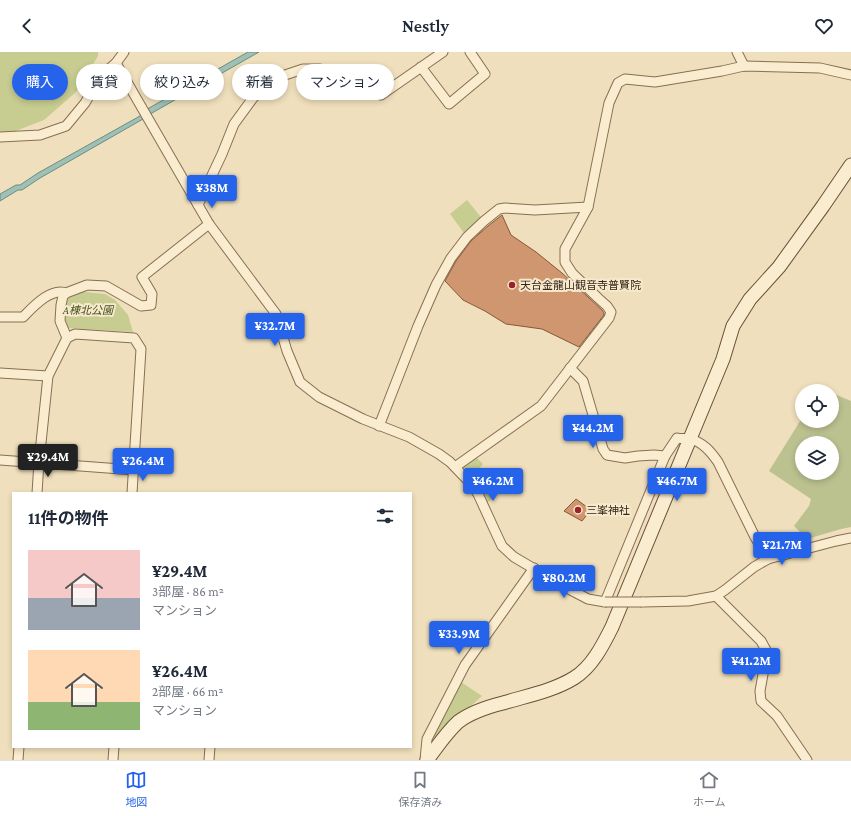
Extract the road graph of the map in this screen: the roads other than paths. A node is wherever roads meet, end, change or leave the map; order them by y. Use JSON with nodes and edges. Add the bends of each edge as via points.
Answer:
{"nodes":[{"id":1,"x":124,"y":52,"type":"edge"},
{"id":2,"x":443,"y":52,"type":"edge"},
{"id":3,"x":470,"y":52,"type":"edge"},
{"id":4,"x":737,"y":52,"type":"edge"},
{"id":5,"x":116,"y":62,"type":"junction"},
{"id":6,"x":744,"y":66,"type":"junction"},
{"id":7,"x":421,"y":67,"type":"junction"},
{"id":8,"x":851,"y":75,"type":"edge"},
{"id":9,"x":0,"y":138,"type":"edge"},
{"id":10,"x":851,"y":165,"type":"edge"},
{"id":11,"x":198,"y":205,"type":"junction"},
{"id":12,"x":588,"y":208,"type":"junction"},
{"id":13,"x":209,"y":224,"type":"junction"},
{"id":14,"x":66,"y":293,"type":"junction"},
{"id":15,"x":0,"y":317,"type":"edge"},
{"id":16,"x":68,"y":338,"type":"junction"},
{"id":17,"x":570,"y":368,"type":"junction"},
{"id":18,"x":0,"y":373,"type":"edge"},
{"id":19,"x":48,"y":376,"type":"junction"},
{"id":20,"x":379,"y":426,"type":"junction"},
{"id":21,"x":690,"y":439,"type":"junction"},
{"id":22,"x":665,"y":456,"type":"junction"},
{"id":23,"x":0,"y":460,"type":"edge"},
{"id":24,"x":39,"y":462,"type":"junction"},
{"id":25,"x":455,"y":467,"type":"junction"},
{"id":26,"x":134,"y":470,"type":"junction"},
{"id":27,"x":37,"y":492,"type":"edge"},
{"id":28,"x":132,"y":492,"type":"edge"},
{"id":29,"x":851,"y":538,"type":"edge"},
{"id":30,"x":768,"y":559,"type":"junction"},
{"id":31,"x":534,"y":568,"type":"junction"},
{"id":32,"x":716,"y":596,"type":"junction"},
{"id":33,"x":605,"y":602,"type":"junction"},
{"id":34,"x":19,"y":748,"type":"edge"},
{"id":35,"x":114,"y":748,"type":"edge"},
{"id":36,"x":210,"y":748,"type":"edge"},
{"id":37,"x":18,"y":760,"type":"edge"},
{"id":38,"x":113,"y":760,"type":"edge"},
{"id":39,"x":209,"y":760,"type":"edge"},
{"id":40,"x":426,"y":760,"type":"edge"},
{"id":41,"x":807,"y":760,"type":"edge"}],
"edges":[{"from":1,"to":5,"type":"street"},
{"from":2,"to":7,"type":"street"},
{"from":3,"to":7,"type":"street","via":[[485,74],[449,104]]},
{"from":4,"to":6,"type":"street"},
{"from":5,"to":9,"type":"street","via":[[100,77],[85,103],[66,126],[40,135]]},
{"from":5,"to":11,"type":"street"},
{"from":6,"to":8,"type":"street","via":[[820,68]]},
{"from":6,"to":12,"type":"street","via":[[655,82],[625,79],[618,83],[609,102]]},
{"from":7,"to":11,"type":"street","via":[[382,95],[347,74],[319,68],[303,69],[282,76],[262,88],[234,124]]},
{"from":10,"to":21,"type":"street","via":[[779,267],[750,299],[733,326],[723,359]]},
{"from":11,"to":13,"type":"street"},
{"from":12,"to":17,"type":"street","via":[[565,249],[565,262],[572,273],[611,312]]},
{"from":12,"to":20,"type":"street","via":[[499,209],[467,237],[450,258],[436,285]]},
{"from":13,"to":14,"type":"street","via":[[142,277],[152,294],[151,305],[141,306],[106,286],[87,285]]},
{"from":13,"to":20,"type":"street","via":[[276,314],[300,382],[319,397]]},
{"from":14,"to":15,"type":"street","via":[[61,291],[46,296],[23,317]]},
{"from":14,"to":16,"type":"street","via":[[61,305],[60,321]]},
{"from":16,"to":19,"type":"street"},
{"from":16,"to":26,"type":"street","via":[[75,334],[134,338],[141,349]]},
{"from":17,"to":22,"type":"street","via":[[583,381],[607,455],[625,458]]},
{"from":17,"to":25,"type":"street","via":[[541,406]]},
{"from":18,"to":19,"type":"street"},
{"from":19,"to":24,"type":"street"},
{"from":20,"to":25,"type":"street","via":[[409,437]]},
{"from":21,"to":22,"type":"street","via":[[677,438]]},
{"from":21,"to":30,"type":"street","via":[[701,444],[718,462]]},
{"from":21,"to":40,"type":"street","via":[[612,627],[602,648],[590,664],[576,677],[558,686],[474,712],[444,737]]},
{"from":22,"to":33,"type":"street"},
{"from":23,"to":24,"type":"street"},
{"from":24,"to":26,"type":"street"},
{"from":24,"to":27,"type":"street"},
{"from":25,"to":31,"type":"street","via":[[478,494],[502,546],[514,557]]},
{"from":26,"to":28,"type":"street"},
{"from":29,"to":30,"type":"street"},
{"from":30,"to":32,"type":"street"},
{"from":31,"to":33,"type":"street","via":[[588,599]]},
{"from":31,"to":40,"type":"street","via":[[465,665],[427,739]]},
{"from":32,"to":33,"type":"street","bridge":true,"via":[[688,601]]},
{"from":32,"to":41,"type":"street","via":[[761,641],[767,652],[760,691],[761,701],[777,716]]},
{"from":34,"to":37,"type":"street"},
{"from":35,"to":38,"type":"street"},
{"from":36,"to":39,"type":"street"}]}
